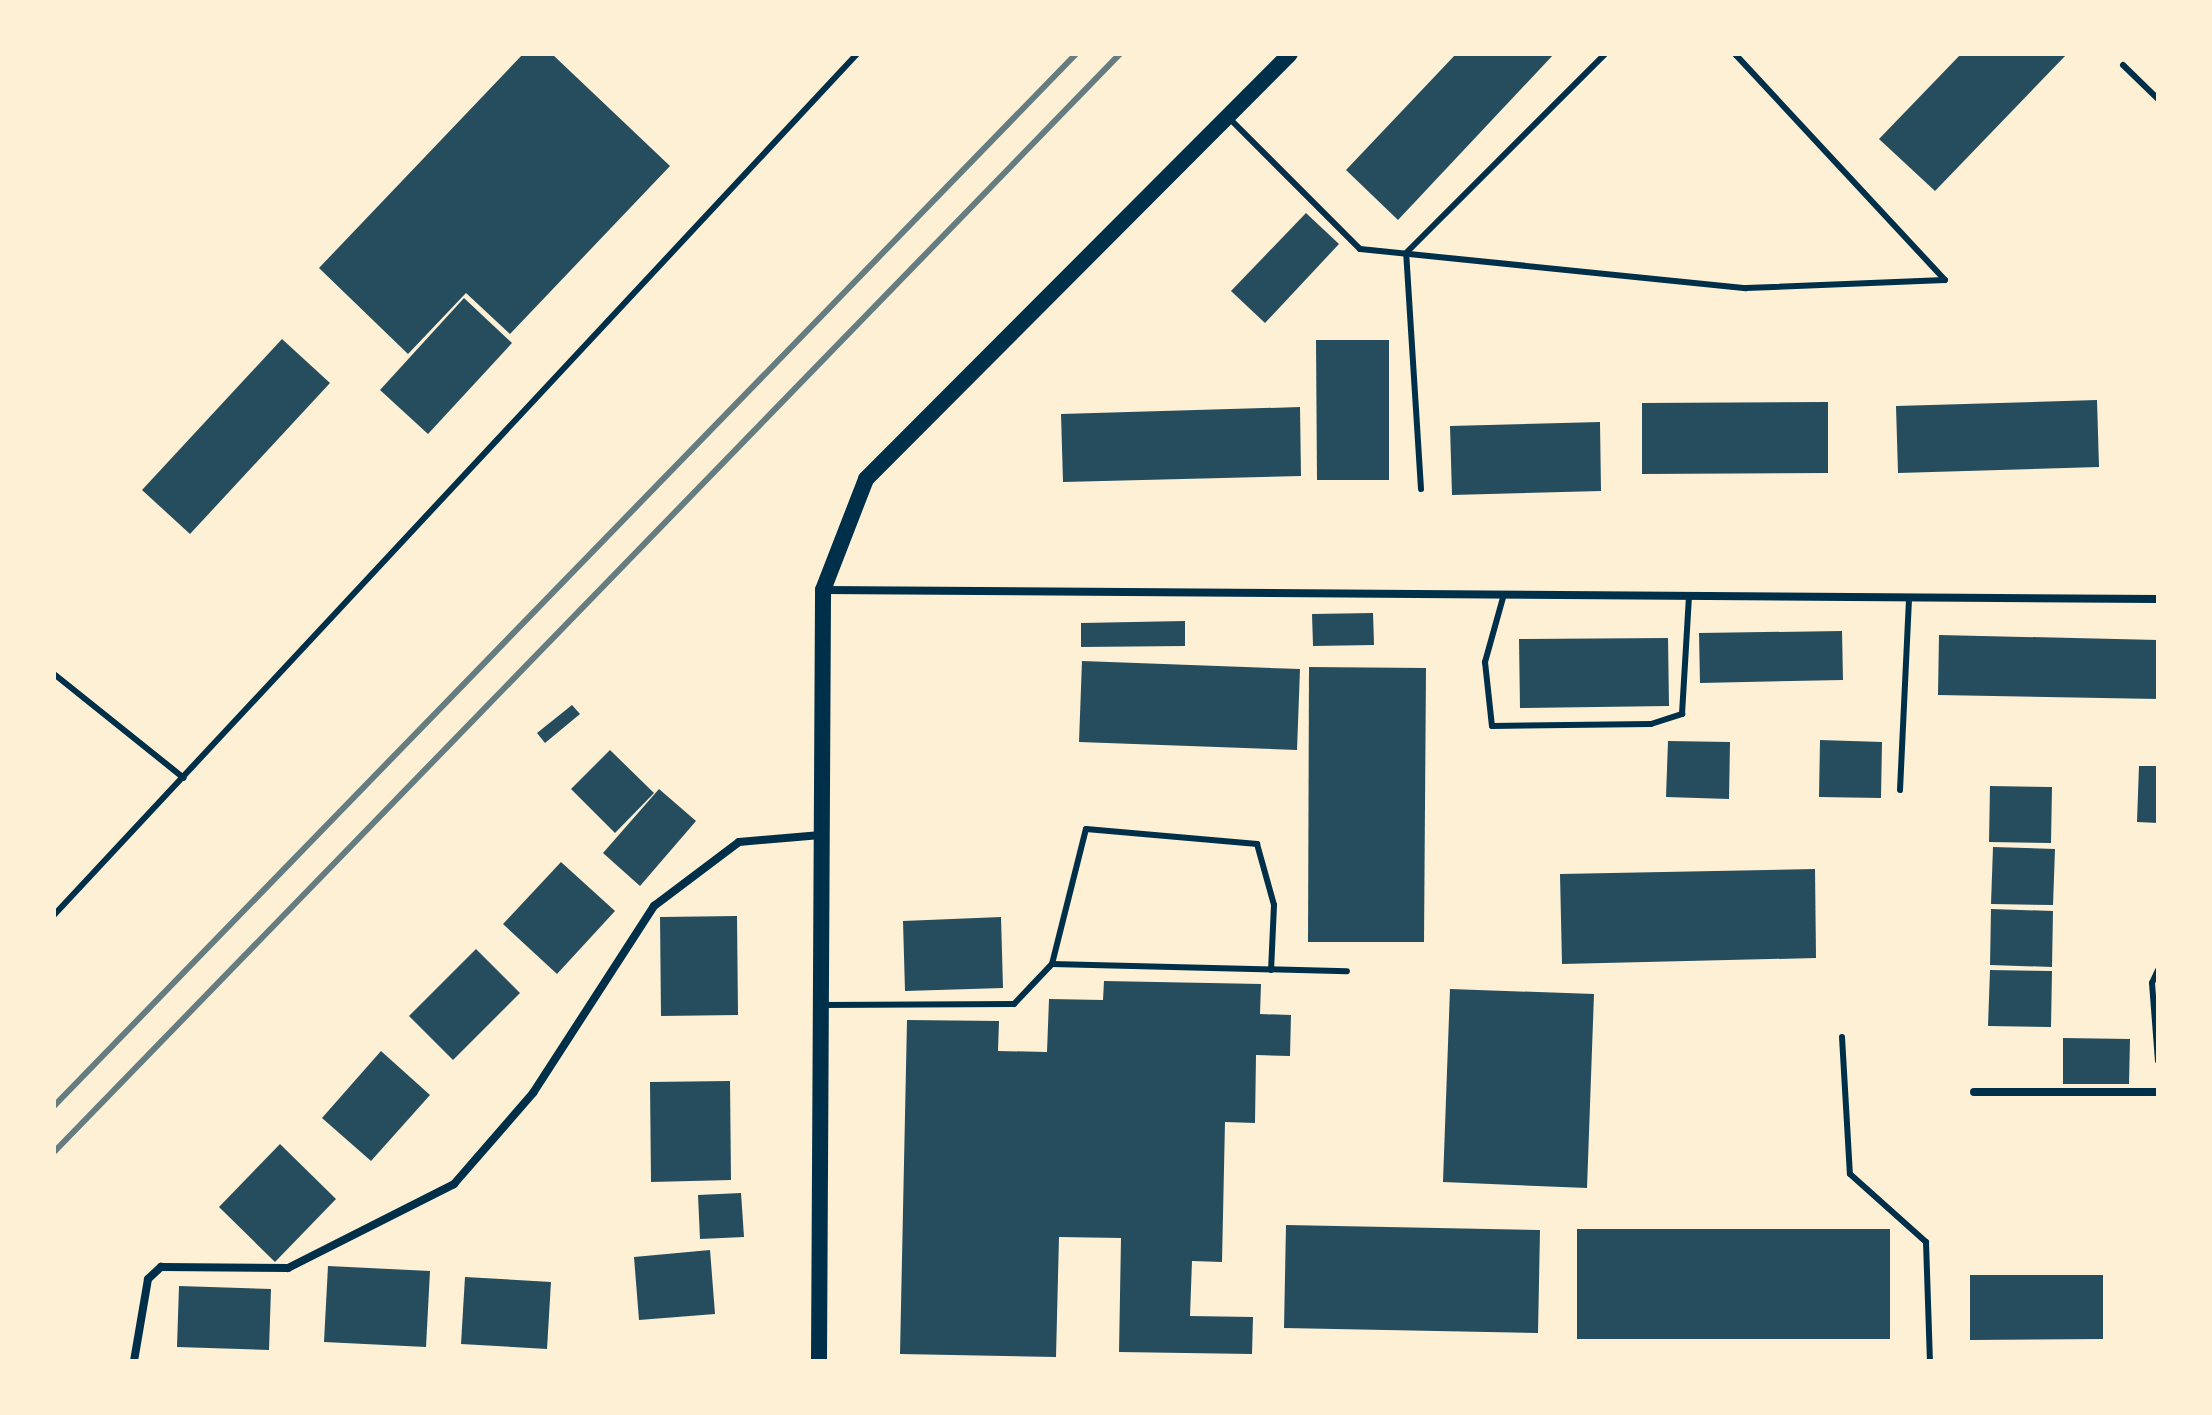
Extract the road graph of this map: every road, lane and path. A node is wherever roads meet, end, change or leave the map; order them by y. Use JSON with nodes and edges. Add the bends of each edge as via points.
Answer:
{"nodes":[{"id":1,"x":857,"y":54,"type":"edge"},
{"id":2,"x":1290,"y":54,"type":"edge"},
{"id":3,"x":1605,"y":54,"type":"edge"},
{"id":4,"x":1735,"y":54,"type":"edge"},
{"id":5,"x":2123,"y":65,"type":"dead end"},
{"id":6,"x":2158,"y":99,"type":"edge"},
{"id":7,"x":1228,"y":117,"type":"junction"},
{"id":8,"x":1406,"y":253,"type":"junction"},
{"id":9,"x":1421,"y":489,"type":"dead end"},
{"id":10,"x":823,"y":590,"type":"junction"},
{"id":11,"x":1504,"y":594,"type":"junction"},
{"id":12,"x":1689,"y":596,"type":"junction"},
{"id":13,"x":1909,"y":597,"type":"junction"},
{"id":14,"x":2158,"y":599,"type":"edge"},
{"id":15,"x":54,"y":674,"type":"edge"},
{"id":16,"x":184,"y":778,"type":"junction"},
{"id":17,"x":1900,"y":790,"type":"dead end"},
{"id":18,"x":824,"y":835,"type":"junction"},
{"id":19,"x":54,"y":915,"type":"edge"},
{"id":20,"x":1052,"y":964,"type":"junction"},
{"id":21,"x":1271,"y":970,"type":"junction"},
{"id":22,"x":2158,"y":970,"type":"edge"},
{"id":23,"x":1347,"y":971,"type":"dead end"},
{"id":24,"x":823,"y":1005,"type":"junction"},
{"id":25,"x":1842,"y":1037,"type":"dead end"},
{"id":26,"x":2158,"y":1061,"type":"edge"},
{"id":27,"x":1974,"y":1092,"type":"dead end"},
{"id":28,"x":2158,"y":1092,"type":"edge"},
{"id":29,"x":134,"y":1361,"type":"edge"},
{"id":30,"x":819,"y":1361,"type":"edge"},
{"id":31,"x":1930,"y":1361,"type":"edge"}],
"edges":[{"from":1,"to":16,"type":"lane"},
{"from":2,"to":7,"type":"main road"},
{"from":3,"to":8,"type":"lane"},
{"from":4,"to":8,"type":"lane","via":[[1945,280],[1746,288]]},
{"from":5,"to":6,"type":"lane"},
{"from":7,"to":8,"type":"lane","via":[[1360,249]]},
{"from":7,"to":10,"type":"main road","via":[[866,479]]},
{"from":8,"to":9,"type":"lane"},
{"from":10,"to":11,"type":"street"},
{"from":10,"to":18,"type":"main road"},
{"from":11,"to":12,"type":"street"},
{"from":11,"to":12,"type":"lane","via":[[1485,662],[1492,726],[1651,724],[1682,714]]},
{"from":12,"to":13,"type":"street"},
{"from":13,"to":14,"type":"street"},
{"from":13,"to":17,"type":"lane"},
{"from":15,"to":16,"type":"lane"},
{"from":16,"to":19,"type":"lane"},
{"from":18,"to":24,"type":"main road"},
{"from":18,"to":29,"type":"street","via":[[739,842],[654,906],[533,1093],[454,1184],[288,1268],[161,1267],[148,1279]]},
{"from":20,"to":21,"type":"lane"},
{"from":20,"to":21,"type":"lane","via":[[1086,829],[1257,844],[1274,905]]},
{"from":20,"to":24,"type":"lane","via":[[1014,1004]]},
{"from":21,"to":23,"type":"lane"},
{"from":22,"to":26,"type":"lane","via":[[2152,983]]},
{"from":24,"to":30,"type":"main road"},
{"from":25,"to":31,"type":"lane","via":[[1850,1174],[1926,1242]]},
{"from":27,"to":28,"type":"street"}]}
